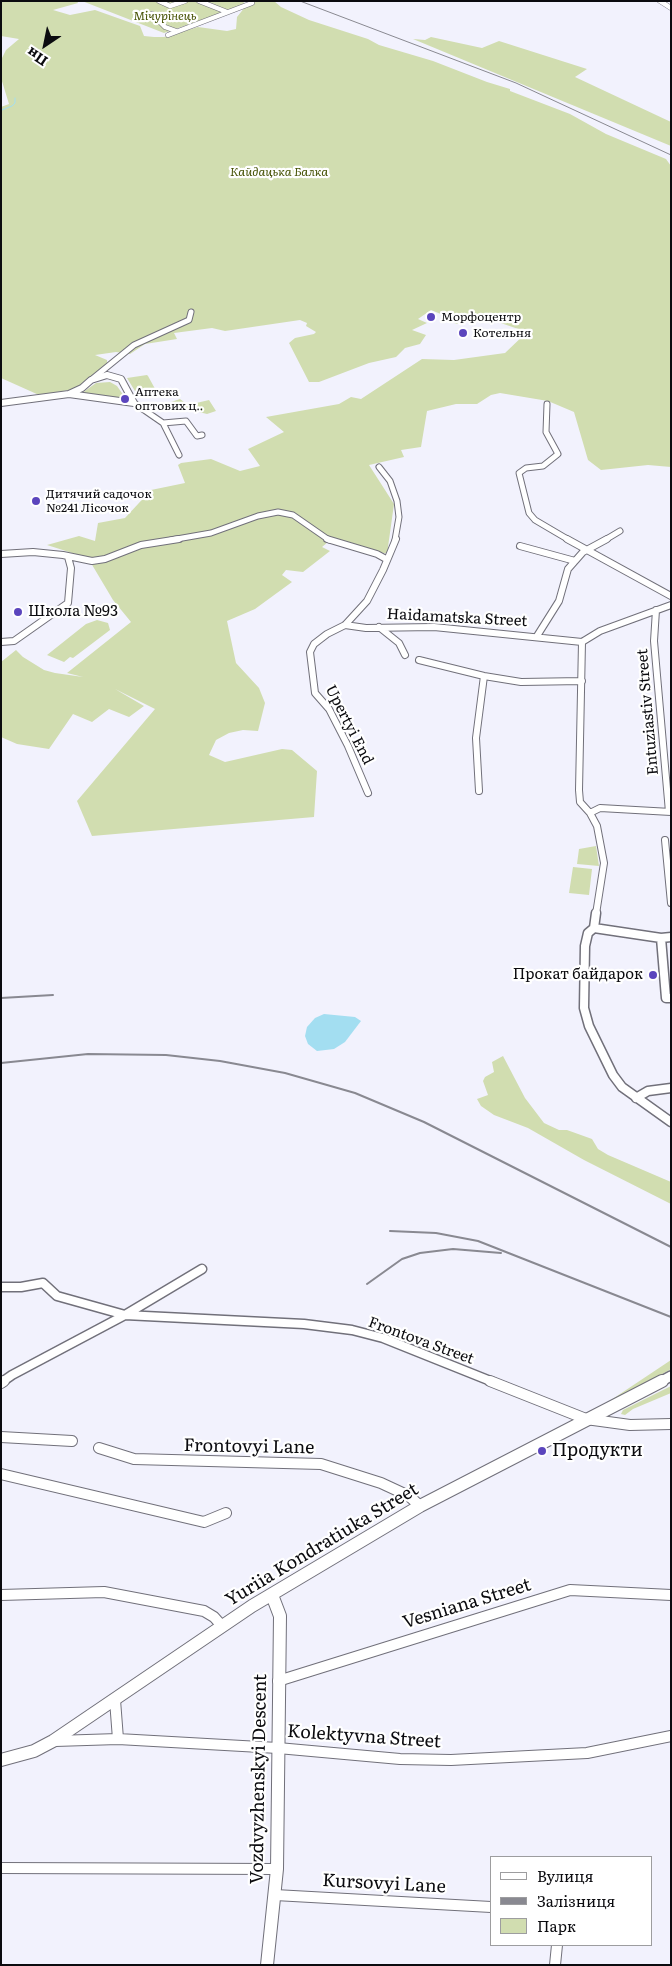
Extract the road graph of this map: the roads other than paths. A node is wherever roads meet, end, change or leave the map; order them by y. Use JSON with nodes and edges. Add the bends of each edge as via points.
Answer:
{"nodes":[{"id":1,"x":159,"y":1,"type":"edge"},
{"id":2,"x":185,"y":1,"type":"edge"},
{"id":3,"x":199,"y":1,"type":"edge"},
{"id":4,"x":246,"y":1,"type":"edge"},
{"id":5,"x":660,"y":1,"type":"edge"},
{"id":6,"x":671,"y":8,"type":"edge"},
{"id":7,"x":227,"y":12,"type":"junction"},
{"id":8,"x":152,"y":14,"type":"dead end"},
{"id":9,"x":176,"y":31,"type":"junction"},
{"id":10,"x":168,"y":36,"type":"dead end"},
{"id":11,"x":191,"y":312,"type":"dead end"},
{"id":12,"x":112,"y":364,"type":"junction"},
{"id":13,"x":121,"y":379,"type":"junction"},
{"id":14,"x":91,"y":380,"type":"junction"},
{"id":15,"x":69,"y":394,"type":"junction"},
{"id":16,"x":1,"y":403,"type":"edge"},
{"id":17,"x":134,"y":403,"type":"junction"},
{"id":18,"x":547,"y":404,"type":"dead end"},
{"id":19,"x":163,"y":423,"type":"junction"},
{"id":20,"x":202,"y":435,"type":"dead end"},
{"id":21,"x":179,"y":455,"type":"dead end"},
{"id":22,"x":379,"y":467,"type":"dead end"},
{"id":23,"x":620,"y":531,"type":"dead end"},
{"id":24,"x":520,"y":546,"type":"dead end"},
{"id":25,"x":588,"y":550,"type":"junction"},
{"id":26,"x":1,"y":554,"type":"edge"},
{"id":27,"x":68,"y":557,"type":"junction"},
{"id":28,"x":386,"y":559,"type":"junction"},
{"id":29,"x":575,"y":561,"type":"junction"},
{"id":30,"x":671,"y":596,"type":"edge"},
{"id":31,"x":671,"y":605,"type":"edge"},
{"id":32,"x":656,"y":610,"type":"junction"},
{"id":33,"x":345,"y":625,"type":"junction"},
{"id":34,"x":379,"y":627,"type":"junction"},
{"id":35,"x":538,"y":636,"type":"junction"},
{"id":36,"x":1,"y":642,"type":"edge"},
{"id":37,"x":582,"y":642,"type":"junction"},
{"id":38,"x":406,"y":655,"type":"dead end"},
{"id":39,"x":419,"y":660,"type":"dead end"},
{"id":40,"x":484,"y":676,"type":"junction"},
{"id":41,"x":582,"y":681,"type":"junction"},
{"id":42,"x":479,"y":791,"type":"dead end"},
{"id":43,"x":368,"y":793,"type":"dead end"},
{"id":44,"x":670,"y":812,"type":"edge"},
{"id":45,"x":590,"y":813,"type":"junction"},
{"id":46,"x":665,"y":840,"type":"dead end"},
{"id":47,"x":671,"y":903,"type":"edge"},
{"id":48,"x":594,"y":928,"type":"junction"},
{"id":49,"x":671,"y":937,"type":"edge"},
{"id":50,"x":661,"y":938,"type":"junction"},
{"id":51,"x":671,"y":998,"type":"edge"},
{"id":52,"x":671,"y":1088,"type":"edge"},
{"id":53,"x":636,"y":1098,"type":"junction"},
{"id":54,"x":671,"y":1122,"type":"edge"},
{"id":55,"x":202,"y":1269,"type":"dead end"},
{"id":56,"x":1,"y":1286,"type":"edge"},
{"id":57,"x":125,"y":1314,"type":"junction"},
{"id":58,"x":671,"y":1376,"type":"edge"},
{"id":59,"x":1,"y":1383,"type":"edge"},
{"id":60,"x":586,"y":1419,"type":"junction"},
{"id":61,"x":671,"y":1424,"type":"edge"},
{"id":62,"x":1,"y":1437,"type":"edge"},
{"id":63,"x":72,"y":1441,"type":"dead end"},
{"id":64,"x":99,"y":1448,"type":"dead end"},
{"id":65,"x":1,"y":1474,"type":"edge"},
{"id":66,"x":420,"y":1506,"type":"junction"},
{"id":67,"x":226,"y":1513,"type":"dead end"},
{"id":68,"x":1,"y":1595,"type":"edge"},
{"id":69,"x":272,"y":1595,"type":"junction"},
{"id":70,"x":671,"y":1595,"type":"edge"},
{"id":71,"x":222,"y":1626,"type":"junction"},
{"id":72,"x":278,"y":1681,"type":"junction"},
{"id":73,"x":115,"y":1700,"type":"junction"},
{"id":74,"x":671,"y":1736,"type":"edge"},
{"id":75,"x":118,"y":1739,"type":"junction"},
{"id":76,"x":53,"y":1741,"type":"junction"},
{"id":77,"x":278,"y":1748,"type":"junction"},
{"id":78,"x":1,"y":1760,"type":"edge"},
{"id":79,"x":1,"y":1868,"type":"edge"},
{"id":80,"x":276,"y":1869,"type":"junction"},
{"id":81,"x":275,"y":1895,"type":"junction"},
{"id":82,"x":490,"y":1908,"type":"edge"},
{"id":83,"x":556,"y":1946,"type":"edge"},
{"id":84,"x":267,"y":1965,"type":"edge"},
{"id":85,"x":555,"y":1965,"type":"edge"}],
"edges":[{"from":1,"to":2,"type":"street","via":[[170,6]]},
{"from":3,"to":7,"type":"street"},
{"from":4,"to":7,"type":"street","via":[[252,4]]},
{"from":5,"to":6,"type":"street"},
{"from":7,"to":9,"type":"street"},
{"from":8,"to":9,"type":"street","via":[[165,27]]},
{"from":9,"to":10,"type":"street"},
{"from":11,"to":12,"type":"street","via":[[189,320],[134,345]]},
{"from":12,"to":13,"type":"street"},
{"from":12,"to":14,"type":"street"},
{"from":13,"to":14,"type":"street","via":[[107,375]]},
{"from":13,"to":17,"type":"street"},
{"from":14,"to":15,"type":"street"},
{"from":15,"to":16,"type":"street"},
{"from":15,"to":17,"type":"street"},
{"from":17,"to":19,"type":"street"},
{"from":18,"to":25,"type":"street","via":[[546,432],[558,454],[543,466],[519,473],[529,514]]},
{"from":19,"to":20,"type":"street","via":[[186,421],[197,436]]},
{"from":19,"to":21,"type":"street"},
{"from":22,"to":28,"type":"street","name":"Upertyi End","via":[[391,484],[400,517],[396,538]]},
{"from":23,"to":25,"type":"street","name":"Haidamatska Street"},
{"from":24,"to":29,"type":"street"},
{"from":25,"to":29,"type":"street","name":"Haidamatska Street"},
{"from":25,"to":30,"type":"street"},
{"from":26,"to":27,"type":"street","via":[[33,552]]},
{"from":27,"to":28,"type":"street","via":[[92,561],[105,559],[141,545],[211,532],[278,512],[293,515],[329,540]]},
{"from":27,"to":36,"type":"street","via":[[71,568],[68,603],[14,641]]},
{"from":28,"to":33,"type":"street","name":"Upertyi End","via":[[367,602]]},
{"from":29,"to":35,"type":"street","name":"Haidamatska Street","via":[[564,579],[559,601]]},
{"from":31,"to":32,"type":"street"},
{"from":32,"to":37,"type":"street","via":[[600,631]]},
{"from":32,"to":44,"type":"street","name":"Entuziastiv Street","via":[[654,641]]},
{"from":33,"to":34,"type":"street","name":"Haidamatska Street"},
{"from":33,"to":43,"type":"street","name":"Upertyi End","via":[[314,644],[310,652],[314,686],[348,746]]},
{"from":34,"to":35,"type":"street","name":"Haidamatska Street","via":[[434,627]]},
{"from":34,"to":38,"type":"street","via":[[399,643]]},
{"from":35,"to":37,"type":"street","name":"Haidamatska Street"},
{"from":37,"to":41,"type":"street"},
{"from":39,"to":40,"type":"street"},
{"from":40,"to":41,"type":"street","via":[[521,682]]},
{"from":40,"to":42,"type":"street","via":[[476,738]]},
{"from":41,"to":45,"type":"street","via":[[579,790],[580,802]]},
{"from":44,"to":45,"type":"street","via":[[600,808]]},
{"from":45,"to":48,"type":"street","via":[[597,826],[604,863]]},
{"from":46,"to":47,"type":"street"},
{"from":48,"to":50,"type":"street"},
{"from":48,"to":53,"type":"street","via":[[588,933],[584,946],[583,990],[589,1026],[612,1074]]},
{"from":49,"to":50,"type":"street"},
{"from":50,"to":51,"type":"street","via":[[666,998]]},
{"from":52,"to":53,"type":"street","via":[[648,1091]]},
{"from":53,"to":54,"type":"street"},
{"from":55,"to":57,"type":"street"},
{"from":56,"to":57,"type":"street","name":"Frontova Street","via":[[43,1283],[57,1296]]},
{"from":57,"to":59,"type":"street"},
{"from":57,"to":60,"type":"street","name":"Frontova Street","via":[[304,1324],[352,1330],[383,1338]]},
{"from":58,"to":60,"type":"street","name":"Yuriia Kondratiuka Street"},
{"from":60,"to":61,"type":"street","name":"Frontova Street","via":[[630,1425]]},
{"from":60,"to":66,"type":"street","name":"Yuriia Kondratiuka Street"},
{"from":62,"to":63,"type":"street"},
{"from":64,"to":66,"type":"street","name":"Frontovyi Lane","via":[[134,1459],[321,1464],[381,1483],[409,1496]]},
{"from":65,"to":67,"type":"street","via":[[204,1522]]},
{"from":66,"to":69,"type":"street","name":"Yuriia Kondratiuka Street"},
{"from":68,"to":71,"type":"street","via":[[104,1592],[204,1611]]},
{"from":69,"to":71,"type":"street","name":"Yuriia Kondratiuka Street"},
{"from":69,"to":72,"type":"street","name":"Vozdvyzhenskyi Descent","via":[[280,1616]]},
{"from":70,"to":72,"type":"street","name":"Vesniana Street","via":[[570,1590]]},
{"from":71,"to":73,"type":"street","name":"Yuriia Kondratiuka Street"},
{"from":72,"to":77,"type":"street","name":"Vozdvyzhenskyi Descent"},
{"from":73,"to":75,"type":"street"},
{"from":73,"to":76,"type":"street","name":"Yuriia Kondratiuka Street"},
{"from":74,"to":77,"type":"street","name":"Kolektyvna Street","via":[[586,1753],[451,1760],[400,1759]]},
{"from":75,"to":76,"type":"street","name":"Kolektyvna Street"},
{"from":75,"to":77,"type":"street","name":"Kolektyvna Street"},
{"from":76,"to":78,"type":"street","name":"Yuriia Kondratiuka Street","via":[[34,1751]]},
{"from":77,"to":80,"type":"street","name":"Vozdvyzhenskyi Descent"},
{"from":79,"to":80,"type":"street"},
{"from":80,"to":81,"type":"street","name":"Vozdvyzhenskyi Descent"},
{"from":81,"to":82,"type":"street","name":"Kursovyi Lane"},
{"from":81,"to":84,"type":"street","name":"Vozdvyzhenskyi Descent"},
{"from":83,"to":85,"type":"street"}]}
